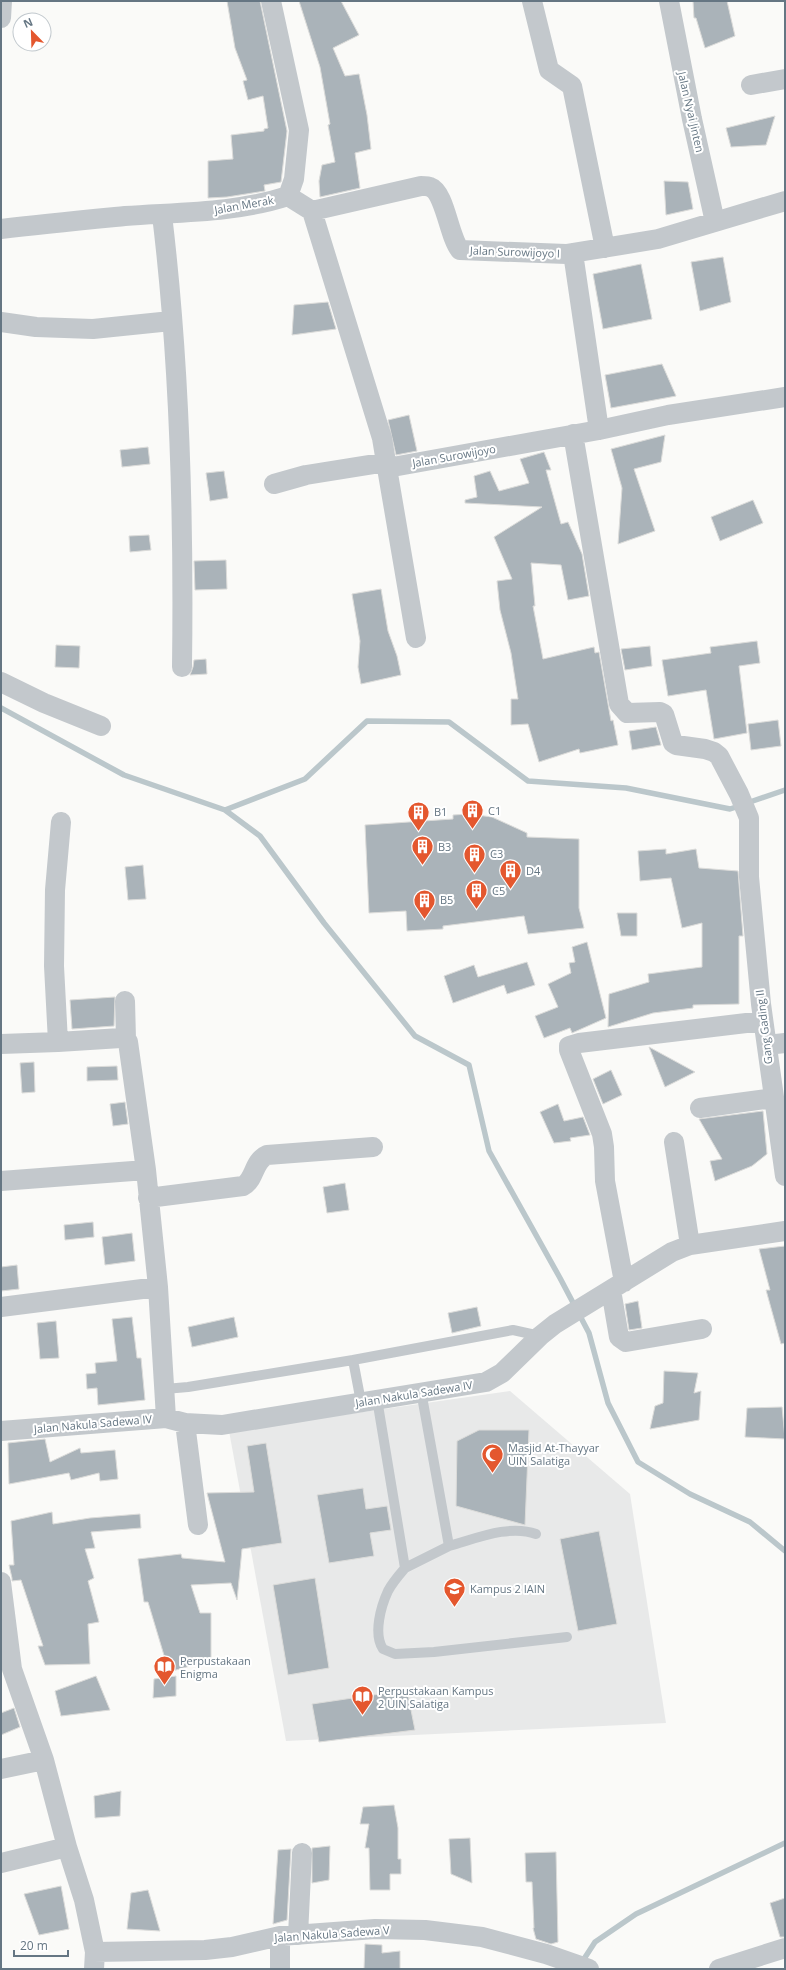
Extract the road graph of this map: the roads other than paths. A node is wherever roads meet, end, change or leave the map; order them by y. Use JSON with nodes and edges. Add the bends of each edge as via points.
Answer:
{"nodes":[{"id":1,"x":2,"y":1,"type":"edge"},
{"id":2,"x":271,"y":1,"type":"edge"},
{"id":3,"x":532,"y":1,"type":"edge"},
{"id":4,"x":669,"y":1,"type":"edge"},
{"id":5,"x":1,"y":18,"type":"edge"},
{"id":6,"x":785,"y":79,"type":"edge"},
{"id":7,"x":751,"y":85,"type":"dead end"},
{"id":8,"x":288,"y":196,"type":"junction"},
{"id":9,"x":785,"y":201,"type":"edge"},
{"id":10,"x":312,"y":211,"type":"junction"},
{"id":11,"x":162,"y":214,"type":"junction"},
{"id":12,"x":715,"y":222,"type":"junction"},
{"id":13,"x":1,"y":229,"type":"edge"},
{"id":14,"x":605,"y":248,"type":"junction"},
{"id":15,"x":573,"y":253,"type":"junction"},
{"id":16,"x":171,"y":321,"type":"junction"},
{"id":17,"x":1,"y":322,"type":"edge"},
{"id":18,"x":785,"y":397,"type":"edge"},
{"id":19,"x":599,"y":430,"type":"junction"},
{"id":20,"x":573,"y":434,"type":"junction"},
{"id":21,"x":387,"y":465,"type":"junction"},
{"id":22,"x":274,"y":484,"type":"dead end"},
{"id":23,"x":416,"y":638,"type":"dead end"},
{"id":24,"x":182,"y":667,"type":"dead end"},
{"id":25,"x":1,"y":682,"type":"edge"},
{"id":26,"x":100,"y":726,"type":"dead end"},
{"id":27,"x":61,"y":822,"type":"dead end"},
{"id":28,"x":125,"y":1001,"type":"dead end"},
{"id":29,"x":763,"y":1021,"type":"junction"},
{"id":30,"x":126,"y":1039,"type":"junction"},
{"id":31,"x":58,"y":1042,"type":"junction"},
{"id":32,"x":1,"y":1044,"type":"edge"},
{"id":33,"x":776,"y":1044,"type":"edge"},
{"id":34,"x":773,"y":1098,"type":"junction"},
{"id":35,"x":700,"y":1108,"type":"dead end"},
{"id":36,"x":674,"y":1142,"type":"dead end"},
{"id":37,"x":373,"y":1147,"type":"dead end"},
{"id":38,"x":146,"y":1170,"type":"junction"},
{"id":39,"x":785,"y":1176,"type":"edge"},
{"id":40,"x":1,"y":1181,"type":"edge"},
{"id":41,"x":148,"y":1198,"type":"junction"},
{"id":42,"x":785,"y":1231,"type":"edge"},
{"id":43,"x":690,"y":1245,"type":"junction"},
{"id":44,"x":158,"y":1287,"type":"junction"},
{"id":45,"x":610,"y":1290,"type":"junction"},
{"id":46,"x":1,"y":1307,"type":"edge"},
{"id":47,"x":702,"y":1329,"type":"dead end"},
{"id":48,"x":548,"y":1330,"type":"junction"},
{"id":49,"x":354,"y":1360,"type":"junction"},
{"id":50,"x":164,"y":1389,"type":"junction"},
{"id":51,"x":421,"y":1391,"type":"junction"},
{"id":52,"x":369,"y":1401,"type":"junction"},
{"id":53,"x":166,"y":1418,"type":"junction"},
{"id":54,"x":185,"y":1423,"type":"junction"},
{"id":55,"x":1,"y":1431,"type":"edge"},
{"id":56,"x":198,"y":1525,"type":"dead end"},
{"id":57,"x":536,"y":1534,"type":"dead end"},
{"id":58,"x":449,"y":1546,"type":"junction"},
{"id":59,"x":405,"y":1568,"type":"junction"},
{"id":60,"x":1,"y":1582,"type":"edge"},
{"id":61,"x":567,"y":1637,"type":"dead end"},
{"id":62,"x":7,"y":1670,"type":"edge"},
{"id":63,"x":44,"y":1760,"type":"junction"},
{"id":64,"x":1,"y":1769,"type":"edge"},
{"id":65,"x":67,"y":1847,"type":"junction"},
{"id":66,"x":302,"y":1853,"type":"dead end"},
{"id":67,"x":1,"y":1863,"type":"edge"},
{"id":68,"x":289,"y":1935,"type":"junction"},
{"id":69,"x":785,"y":1948,"type":"edge"},
{"id":70,"x":94,"y":1961,"type":"edge"},
{"id":71,"x":581,"y":1966,"type":"edge"},
{"id":72,"x":280,"y":1969,"type":"edge"},
{"id":73,"x":719,"y":1969,"type":"edge"}],
"edges":[{"from":1,"to":5,"type":"street"},
{"from":2,"to":8,"type":"street","name":"Jalan Merak","via":[[299,130],[294,179]]},
{"from":3,"to":14,"type":"street","via":[[549,70],[572,86]]},
{"from":4,"to":12,"type":"street","name":"Jalan Nyai Jinten","via":[[688,103]]},
{"from":6,"to":7,"type":"street"},
{"from":8,"to":10,"type":"street"},
{"from":8,"to":11,"type":"street","name":"Jalan Merak","via":[[214,211]]},
{"from":9,"to":12,"type":"street","name":"Jalan Surowijoyo I"},
{"from":10,"to":15,"type":"street","name":"Jalan Surowijoyo I","via":[[430,186],[438,193],[453,238],[460,250]]},
{"from":10,"to":21,"type":"street","via":[[380,430]]},
{"from":11,"to":13,"type":"street","name":"Jalan Merak"},
{"from":11,"to":16,"type":"street"},
{"from":12,"to":14,"type":"street","name":"Jalan Surowijoyo I","via":[[658,239]]},
{"from":14,"to":15,"type":"street","name":"Jalan Surowijoyo I"},
{"from":15,"to":19,"type":"street"},
{"from":16,"to":17,"type":"street","via":[[93,329],[36,328]]},
{"from":16,"to":24,"type":"street","via":[[178,404],[183,576]]},
{"from":18,"to":19,"type":"street","name":"Jalan Surowijoyo","via":[[668,415]]},
{"from":19,"to":20,"type":"street","name":"Jalan Surowijoyo"},
{"from":20,"to":21,"type":"street","name":"Jalan Surowijoyo"},
{"from":20,"to":29,"type":"street","name":"Gang Gading II","via":[[619,704],[627,713],[664,714],[670,738],[676,745],[714,752],[720,756],[749,818],[749,877]]},
{"from":21,"to":22,"type":"street","name":"Jalan Surowijoyo","via":[[306,475]]},
{"from":21,"to":23,"type":"street"},
{"from":25,"to":26,"type":"street"},
{"from":27,"to":31,"type":"street","via":[[55,890],[54,966]]},
{"from":28,"to":30,"type":"street"},
{"from":29,"to":33,"type":"street","name":"Gang Gading II"},
{"from":29,"to":45,"type":"street","via":[[569,1046],[602,1134]]},
{"from":30,"to":31,"type":"street"},
{"from":30,"to":38,"type":"street","via":[[129,1044]]},
{"from":31,"to":32,"type":"street"},
{"from":33,"to":34,"type":"street","name":"Gang Gading II"},
{"from":34,"to":35,"type":"street"},
{"from":34,"to":39,"type":"street","name":"Gang Gading II"},
{"from":36,"to":43,"type":"street"},
{"from":37,"to":41,"type":"street","via":[[267,1155],[258,1162],[248,1183],[243,1186]]},
{"from":38,"to":40,"type":"street"},
{"from":38,"to":41,"type":"street"},
{"from":41,"to":44,"type":"street"},
{"from":42,"to":43,"type":"street","name":"Jalan Nakula Sadewa IV"},
{"from":43,"to":45,"type":"street","name":"Jalan Nakula Sadewa IV","via":[[672,1252]]},
{"from":44,"to":46,"type":"street"},
{"from":44,"to":50,"type":"street"},
{"from":45,"to":47,"type":"street","via":[[619,1337],[626,1342]]},
{"from":45,"to":48,"type":"street","name":"Jalan Nakula Sadewa IV"},
{"from":48,"to":49,"type":"lane","via":[[513,1330]]},
{"from":48,"to":51,"type":"street","name":"Jalan Nakula Sadewa IV","via":[[502,1373],[486,1382]]},
{"from":49,"to":50,"type":"lane"},
{"from":49,"to":52,"type":"lane"},
{"from":50,"to":53,"type":"street"},
{"from":51,"to":52,"type":"street","name":"Jalan Nakula Sadewa IV"},
{"from":51,"to":58,"type":"lane"},
{"from":52,"to":54,"type":"street","name":"Jalan Nakula Sadewa IV","via":[[222,1425]]},
{"from":52,"to":59,"type":"lane"},
{"from":53,"to":54,"type":"street","name":"Jalan Nakula Sadewa IV"},
{"from":53,"to":55,"type":"street","name":"Jalan Nakula Sadewa IV"},
{"from":54,"to":56,"type":"street"},
{"from":57,"to":58,"type":"lane","via":[[525,1530],[511,1531]]},
{"from":58,"to":59,"type":"lane"},
{"from":59,"to":61,"type":"lane","via":[[388,1591],[381,1613],[379,1641],[383,1649],[390,1654],[434,1652]]},
{"from":60,"to":62,"type":"street"},
{"from":62,"to":63,"type":"street"},
{"from":63,"to":64,"type":"street"},
{"from":63,"to":65,"type":"street"},
{"from":65,"to":67,"type":"street"},
{"from":65,"to":70,"type":"street","via":[[84,1900]]},
{"from":66,"to":68,"type":"street"},
{"from":68,"to":70,"type":"street","name":"Jalan Nakula Sadewa V","via":[[232,1947]]},
{"from":68,"to":71,"type":"street","name":"Jalan Nakula Sadewa V","via":[[374,1929],[425,1930],[482,1936]]},
{"from":68,"to":72,"type":"street"},
{"from":69,"to":73,"type":"street"}]}
